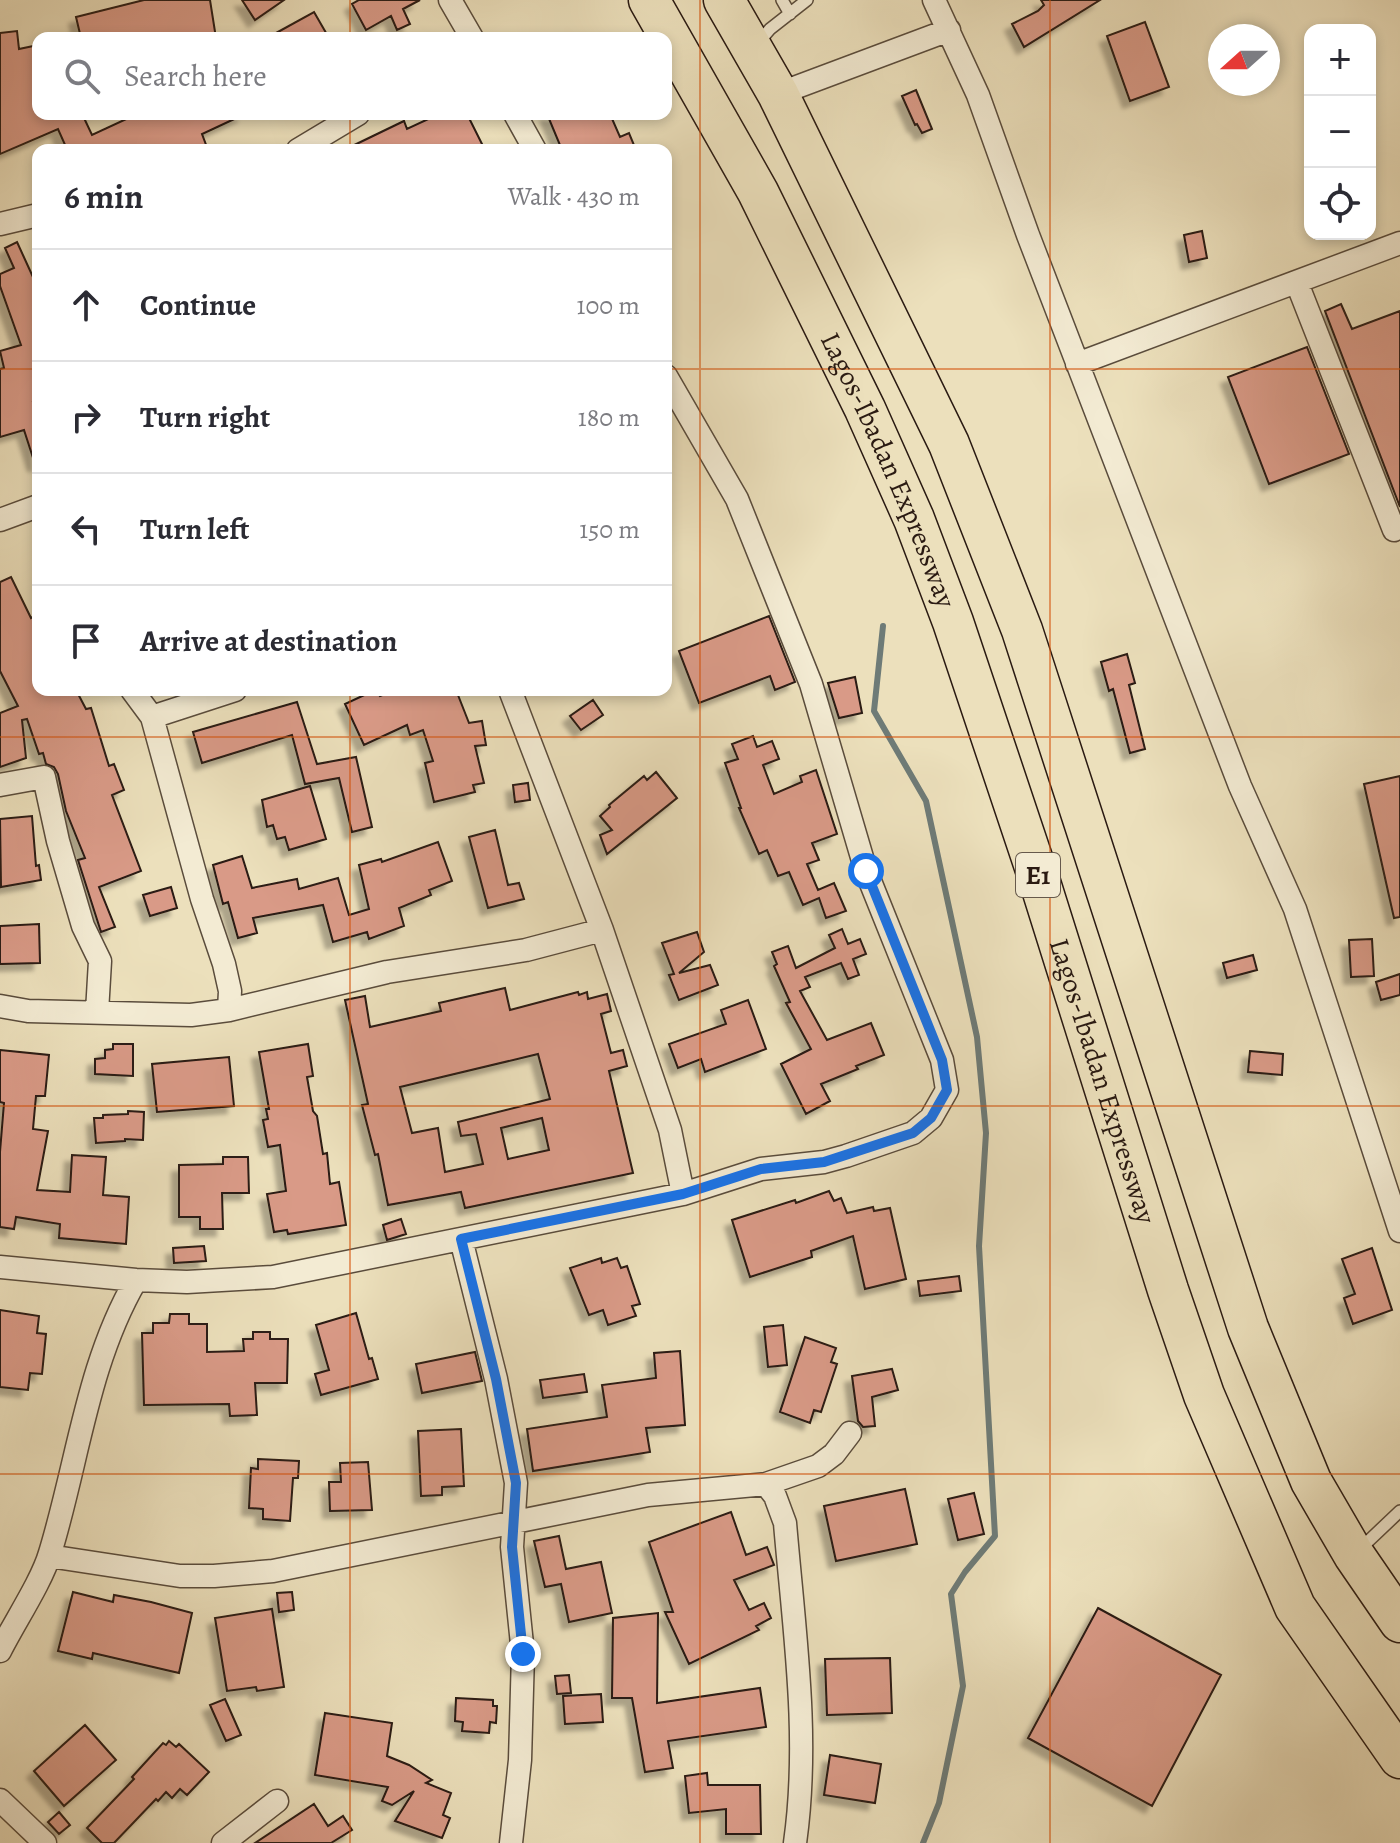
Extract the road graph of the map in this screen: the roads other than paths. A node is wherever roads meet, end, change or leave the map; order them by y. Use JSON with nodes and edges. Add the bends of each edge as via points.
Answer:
{"nodes":[{"id":1,"x":450,"y":0,"type":"edge"},
{"id":2,"x":649,"y":0,"type":"edge"},
{"id":3,"x":724,"y":0,"type":"edge"},
{"id":4,"x":782,"y":0,"type":"edge"},
{"id":5,"x":807,"y":0,"type":"edge"},
{"id":6,"x":934,"y":0,"type":"edge"},
{"id":7,"x":790,"y":14,"type":"junction"},
{"id":8,"x":949,"y":30,"type":"junction"},
{"id":9,"x":469,"y":32,"type":"edge"},
{"id":10,"x":667,"y":32,"type":"edge"},
{"id":11,"x":672,"y":41,"type":"edge"},
{"id":12,"x":752,"y":50,"type":"junction"},
{"id":13,"x":778,"y":94,"type":"junction"},
{"id":14,"x":348,"y":120,"type":"edge"},
{"id":15,"x":518,"y":120,"type":"edge"},
{"id":16,"x":308,"y":144,"type":"edge"},
{"id":17,"x":532,"y":144,"type":"edge"},
{"id":18,"x":32,"y":216,"type":"edge"},
{"id":19,"x":0,"y":224,"type":"edge"},
{"id":20,"x":1400,"y":243,"type":"edge"},
{"id":21,"x":1297,"y":283,"type":"junction"},
{"id":22,"x":1077,"y":364,"type":"junction"},
{"id":23,"x":672,"y":386,"type":"edge"},
{"id":24,"x":32,"y":508,"type":"edge"},
{"id":25,"x":0,"y":520,"type":"edge"},
{"id":26,"x":1394,"y":530,"type":"dead end"},
{"id":27,"x":136,"y":696,"type":"edge"},
{"id":28,"x":217,"y":696,"type":"edge"},
{"id":29,"x":512,"y":696,"type":"edge"},
{"id":30,"x":152,"y":717,"type":"junction"},
{"id":31,"x":0,"y":785,"type":"edge"},
{"id":32,"x":602,"y":930,"type":"junction"},
{"id":33,"x":0,"y":1006,"type":"edge"},
{"id":34,"x":229,"y":1010,"type":"junction"},
{"id":35,"x":97,"y":1012,"type":"junction"},
{"id":36,"x":683,"y":1194,"type":"junction"},
{"id":37,"x":1400,"y":1231,"type":"edge"},
{"id":38,"x":461,"y":1239,"type":"junction"},
{"id":39,"x":0,"y":1267,"type":"edge"},
{"id":40,"x":136,"y":1280,"type":"junction"},
{"id":41,"x":850,"y":1433,"type":"dead end"},
{"id":42,"x":766,"y":1484,"type":"junction"},
{"id":43,"x":1400,"y":1511,"type":"edge"},
{"id":44,"x":515,"y":1524,"type":"junction"},
{"id":45,"x":1354,"y":1555,"type":"junction"},
{"id":46,"x":49,"y":1556,"type":"junction"},
{"id":47,"x":1400,"y":1622,"type":"edge"},
{"id":48,"x":0,"y":1651,"type":"edge"},
{"id":49,"x":1400,"y":1758,"type":"edge"},
{"id":50,"x":0,"y":1800,"type":"edge"},
{"id":51,"x":277,"y":1801,"type":"dead end"},
{"id":52,"x":45,"y":1843,"type":"edge"},
{"id":53,"x":223,"y":1843,"type":"edge"},
{"id":54,"x":511,"y":1843,"type":"edge"},
{"id":55,"x":795,"y":1843,"type":"edge"}],
"edges":[{"from":1,"to":9,"type":"street"},
{"from":2,"to":10,"type":"highway","name":"Lagos-Ibadan Expressway","number":"E1"},
{"from":3,"to":12,"type":"highway","number":"E1"},
{"from":4,"to":7,"type":"lane"},
{"from":5,"to":7,"type":"lane"},
{"from":6,"to":8,"type":"street"},
{"from":7,"to":12,"type":"lane"},
{"from":8,"to":13,"type":"street"},
{"from":8,"to":22,"type":"street"},
{"from":11,"to":49,"type":"highway","name":"Lagos-Ibadan Expressway","number":"E1","via":[[758,192],[914,519],[1038,876],[1204,1395],[1295,1607]]},
{"from":12,"to":13,"type":"highway","number":"E1"},
{"from":13,"to":45,"type":"highway","number":"E1","via":[[955,458],[1022,630],[1248,1328],[1311,1481]]},
{"from":14,"to":16,"type":"street"},
{"from":15,"to":17,"type":"street"},
{"from":18,"to":19,"type":"street"},
{"from":20,"to":21,"type":"street"},
{"from":21,"to":22,"type":"street"},
{"from":21,"to":26,"type":"street"},
{"from":22,"to":37,"type":"street","via":[[1240,786],[1295,909]]},
{"from":23,"to":36,"type":"street","via":[[737,499],[811,684],[866,871],[942,1060],[947,1090],[931,1118],[913,1133],[835,1159],[761,1169]]},
{"from":24,"to":25,"type":"street"},
{"from":27,"to":30,"type":"street"},
{"from":28,"to":30,"type":"street"},
{"from":29,"to":32,"type":"street"},
{"from":30,"to":34,"type":"street","via":[[224,964]]},
{"from":31,"to":35,"type":"street","via":[[44,777],[83,926],[100,961]]},
{"from":32,"to":34,"type":"street","via":[[526,950],[387,972]]},
{"from":32,"to":36,"type":"street","via":[[670,1130]]},
{"from":33,"to":35,"type":"street"},
{"from":34,"to":35,"type":"street","via":[[191,1015]]},
{"from":36,"to":38,"type":"street"},
{"from":38,"to":40,"type":"street","via":[[273,1277]]},
{"from":38,"to":44,"type":"street","via":[[505,1423],[516,1483]]},
{"from":39,"to":40,"type":"street"},
{"from":40,"to":46,"type":"street","via":[[108,1337]]},
{"from":41,"to":42,"type":"street","via":[[818,1466]]},
{"from":42,"to":44,"type":"street","via":[[648,1495]]},
{"from":42,"to":55,"type":"street","via":[[785,1523],[802,1726]]},
{"from":43,"to":45,"type":"lane"},
{"from":44,"to":46,"type":"street","via":[[273,1571],[214,1576],[180,1576]]},
{"from":44,"to":54,"type":"street","via":[[512,1547],[523,1654]]},
{"from":45,"to":47,"type":"highway","number":"E1"},
{"from":46,"to":48,"type":"street"},
{"from":50,"to":52,"type":"street"},
{"from":51,"to":53,"type":"street"}]}
